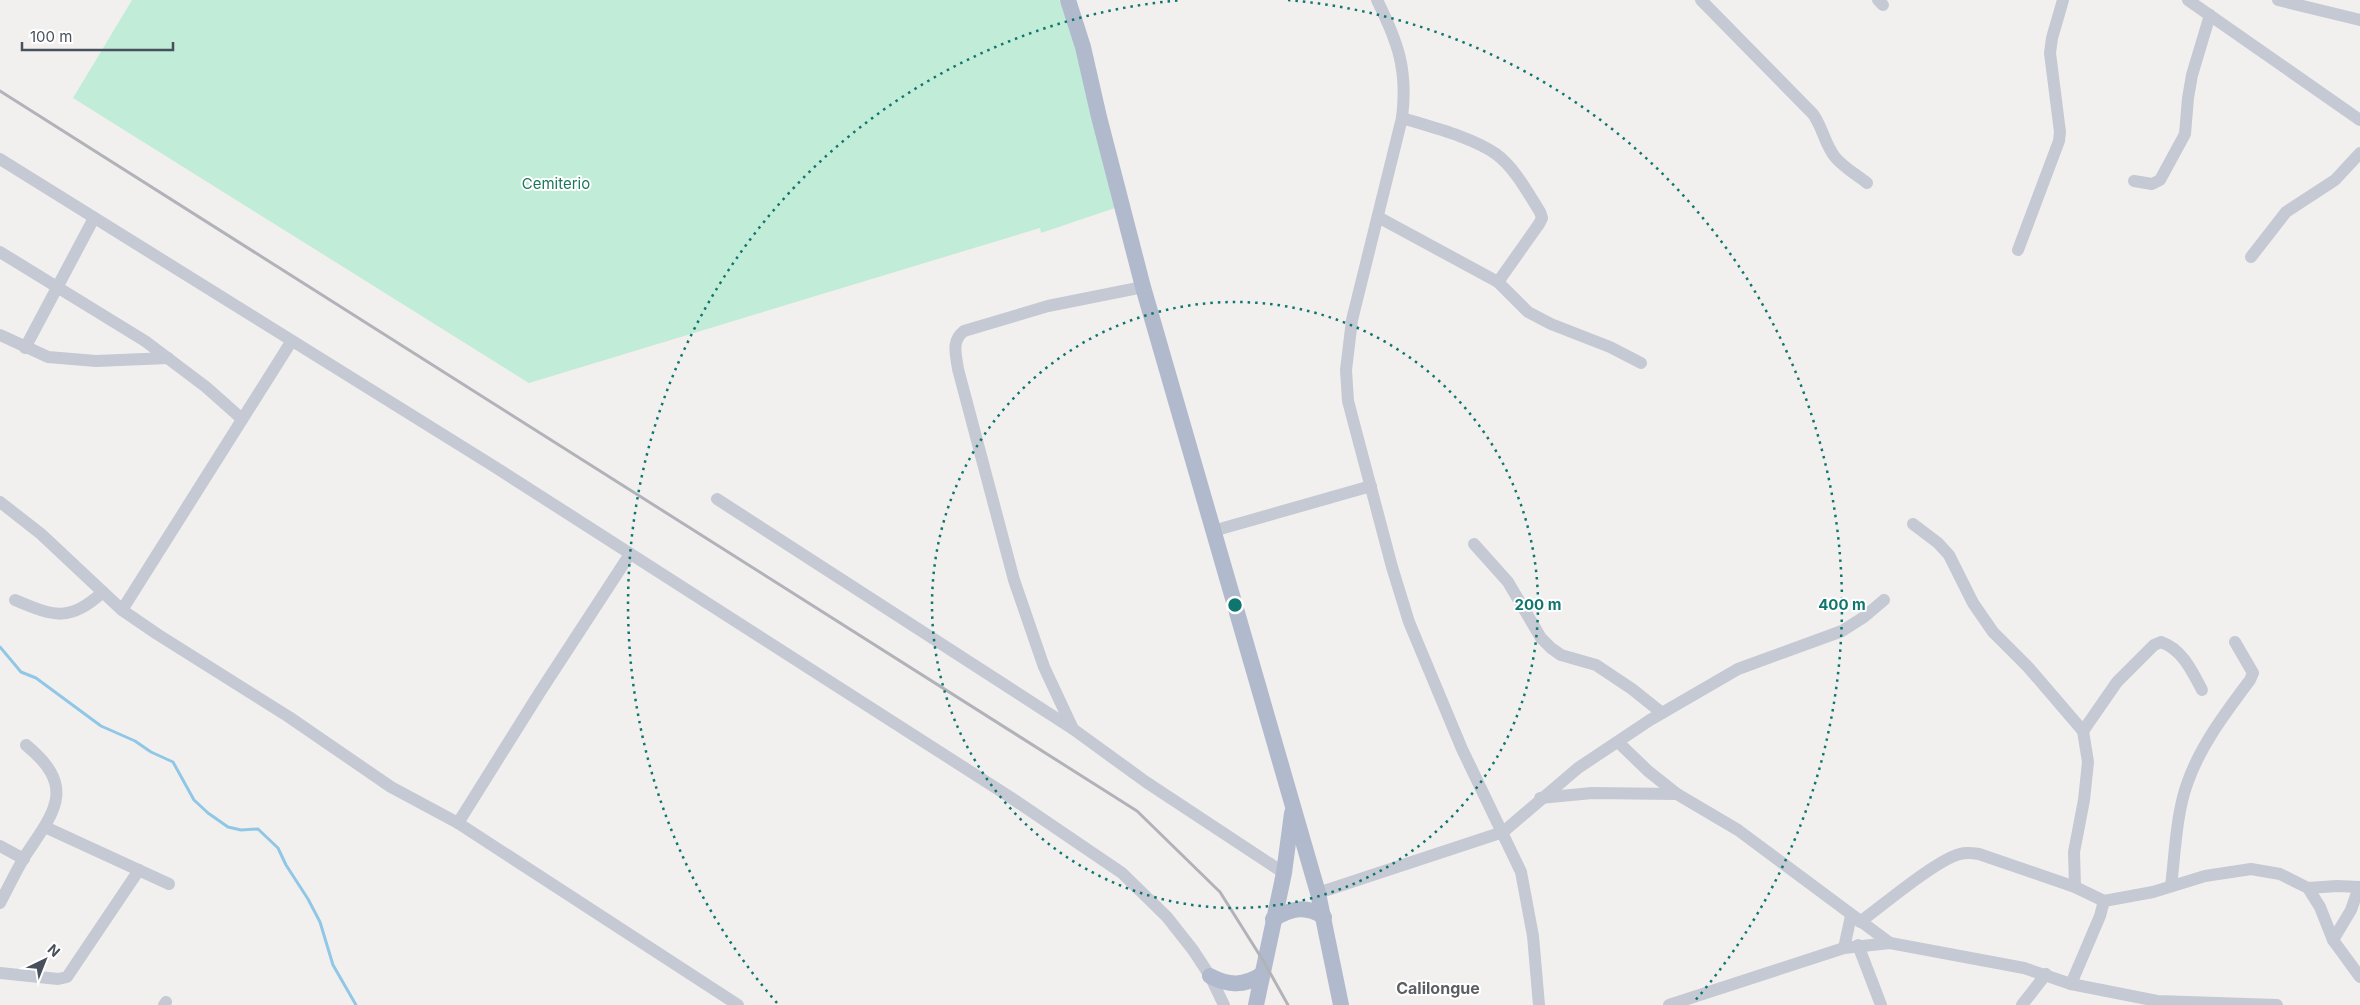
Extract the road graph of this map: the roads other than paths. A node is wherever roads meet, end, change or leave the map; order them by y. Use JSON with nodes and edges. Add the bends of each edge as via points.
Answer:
{"nodes":[{"id":1,"x":1059,"y":0,"type":"edge"},
{"id":2,"x":1068,"y":0,"type":"edge"},
{"id":3,"x":1376,"y":0,"type":"edge"},
{"id":4,"x":1700,"y":0,"type":"edge"},
{"id":5,"x":2063,"y":0,"type":"edge"},
{"id":6,"x":2188,"y":0,"type":"edge"},
{"id":7,"x":2278,"y":0,"type":"edge"},
{"id":8,"x":2210,"y":15,"type":"junction"},
{"id":9,"x":2360,"y":20,"type":"edge"},
{"id":10,"x":1079,"y":36,"type":"junction"},
{"id":11,"x":1402,"y":118,"type":"junction"},
{"id":12,"x":2360,"y":120,"type":"edge"},
{"id":13,"x":2360,"y":153,"type":"edge"},
{"id":14,"x":0,"y":159,"type":"edge"},
{"id":15,"x":2134,"y":181,"type":"dead end"},
{"id":16,"x":1867,"y":183,"type":"dead end"},
{"id":17,"x":1378,"y":217,"type":"junction"},
{"id":18,"x":94,"y":218,"type":"junction"},
{"id":19,"x":2018,"y":250,"type":"dead end"},
{"id":20,"x":0,"y":252,"type":"edge"},
{"id":21,"x":2251,"y":257,"type":"dead end"},
{"id":22,"x":1498,"y":282,"type":"junction"},
{"id":23,"x":57,"y":287,"type":"junction"},
{"id":24,"x":1143,"y":287,"type":"junction"},
{"id":25,"x":0,"y":335,"type":"edge"},
{"id":26,"x":291,"y":342,"type":"junction"},
{"id":27,"x":25,"y":348,"type":"junction"},
{"id":28,"x":168,"y":358,"type":"junction"},
{"id":29,"x":1641,"y":363,"type":"dead end"},
{"id":30,"x":242,"y":419,"type":"junction"},
{"id":31,"x":1371,"y":486,"type":"junction"},
{"id":32,"x":717,"y":499,"type":"dead end"},
{"id":33,"x":0,"y":502,"type":"edge"},
{"id":34,"x":1912,"y":524,"type":"dead end"},
{"id":35,"x":1213,"y":531,"type":"junction"},
{"id":36,"x":1474,"y":544,"type":"dead end"},
{"id":37,"x":630,"y":554,"type":"junction"},
{"id":38,"x":103,"y":592,"type":"junction"},
{"id":39,"x":15,"y":600,"type":"dead end"},
{"id":40,"x":1884,"y":600,"type":"dead end"},
{"id":41,"x":122,"y":610,"type":"junction"},
{"id":42,"x":2235,"y":642,"type":"dead end"},
{"id":43,"x":2202,"y":690,"type":"dead end"},
{"id":44,"x":1662,"y":713,"type":"junction"},
{"id":45,"x":1073,"y":729,"type":"junction"},
{"id":46,"x":2082,"y":731,"type":"junction"},
{"id":47,"x":1618,"y":742,"type":"junction"},
{"id":48,"x":26,"y":745,"type":"dead end"},
{"id":49,"x":1677,"y":794,"type":"junction"},
{"id":50,"x":1540,"y":798,"type":"junction"},
{"id":51,"x":1292,"y":808,"type":"junction"},
{"id":52,"x":458,"y":823,"type":"junction"},
{"id":53,"x":45,"y":828,"type":"junction"},
{"id":54,"x":1504,"y":832,"type":"junction"},
{"id":55,"x":0,"y":846,"type":"edge"},
{"id":56,"x":24,"y":858,"type":"junction"},
{"id":57,"x":139,"y":870,"type":"junction"},
{"id":58,"x":1284,"y":873,"type":"junction"},
{"id":59,"x":169,"y":884,"type":"dead end"},
{"id":60,"x":2171,"y":886,"type":"junction"},
{"id":61,"x":2359,"y":887,"type":"edge"},
{"id":62,"x":2075,"y":888,"type":"junction"},
{"id":63,"x":2308,"y":888,"type":"junction"},
{"id":64,"x":1318,"y":893,"type":"junction"},
{"id":65,"x":2104,"y":900,"type":"junction"},
{"id":66,"x":0,"y":903,"type":"edge"},
{"id":67,"x":1324,"y":917,"type":"junction"},
{"id":68,"x":1273,"y":919,"type":"junction"},
{"id":69,"x":1856,"y":919,"type":"junction"},
{"id":70,"x":2333,"y":940,"type":"junction"},
{"id":71,"x":1890,"y":943,"type":"junction"},
{"id":72,"x":1858,"y":945,"type":"junction"},
{"id":73,"x":1844,"y":948,"type":"junction"},
{"id":74,"x":0,"y":973,"type":"edge"},
{"id":75,"x":2046,"y":974,"type":"junction"},
{"id":76,"x":1261,"y":975,"type":"junction"},
{"id":77,"x":1210,"y":976,"type":"junction"},
{"id":78,"x":2360,"y":977,"type":"edge"},
{"id":79,"x":2072,"y":984,"type":"junction"},
{"id":80,"x":2156,"y":1003,"type":"edge"},
{"id":81,"x":738,"y":1005,"type":"edge"},
{"id":82,"x":1224,"y":1005,"type":"edge"},
{"id":83,"x":1256,"y":1005,"type":"edge"},
{"id":84,"x":1341,"y":1005,"type":"edge"},
{"id":85,"x":1539,"y":1005,"type":"edge"},
{"id":86,"x":1669,"y":1005,"type":"edge"},
{"id":87,"x":1881,"y":1005,"type":"edge"},
{"id":88,"x":2022,"y":1005,"type":"edge"},
{"id":89,"x":2277,"y":1005,"type":"edge"}],
"edges":[{"from":1,"to":10,"type":"main road"},
{"from":2,"to":10,"type":"main road"},
{"from":3,"to":11,"type":"street","via":[[1391,28],[1402,62],[1406,90]]},
{"from":4,"to":16,"type":"street","via":[[1813,114],[1822,126],[1835,158]]},
{"from":5,"to":19,"type":"street","via":[[2050,53],[2059,141]]},
{"from":6,"to":8,"type":"street"},
{"from":7,"to":9,"type":"street"},
{"from":8,"to":12,"type":"street"},
{"from":8,"to":15,"type":"street","via":[[2192,76],[2185,134],[2160,180],[2152,184]]},
{"from":10,"to":24,"type":"main road"},
{"from":11,"to":17,"type":"street"},
{"from":11,"to":22,"type":"street","via":[[1496,154],[1517,176],[1540,212],[1539,224]]},
{"from":13,"to":21,"type":"street","via":[[2335,180],[2286,212]]},
{"from":14,"to":18,"type":"street"},
{"from":17,"to":22,"type":"street"},
{"from":17,"to":31,"type":"street","via":[[1352,320],[1346,370],[1348,401]]},
{"from":18,"to":23,"type":"street"},
{"from":18,"to":26,"type":"street"},
{"from":20,"to":23,"type":"street"},
{"from":22,"to":29,"type":"street","via":[[1528,312]]},
{"from":23,"to":27,"type":"street"},
{"from":23,"to":28,"type":"street"},
{"from":24,"to":35,"type":"main road"},
{"from":24,"to":45,"type":"street","via":[[1048,306],[964,331],[954,343],[958,369],[1014,580],[1044,667]]},
{"from":25,"to":27,"type":"street"},
{"from":26,"to":30,"type":"street"},
{"from":26,"to":37,"type":"street"},
{"from":27,"to":28,"type":"street","via":[[48,357],[96,361]]},
{"from":28,"to":30,"type":"street"},
{"from":30,"to":41,"type":"street"},
{"from":31,"to":35,"type":"street"},
{"from":31,"to":54,"type":"street","via":[[1409,622],[1462,748]]},
{"from":32,"to":45,"type":"street"},
{"from":33,"to":38,"type":"street","via":[[41,534]]},
{"from":34,"to":46,"type":"street","via":[[1949,555],[1973,603],[1993,632],[2028,667]]},
{"from":35,"to":51,"type":"main road"},
{"from":36,"to":44,"type":"street","via":[[1508,582],[1536,631],[1551,648],[1561,655],[1596,665]]},
{"from":37,"to":52,"type":"street"},
{"from":37,"to":77,"type":"street","via":[[1010,797],[1122,873],[1167,917]]},
{"from":38,"to":39,"type":"street","via":[[70,613],[48,614]]},
{"from":38,"to":41,"type":"street"},
{"from":40,"to":44,"type":"street","via":[[1842,631],[1738,670]]},
{"from":41,"to":52,"type":"street","via":[[391,787]]},
{"from":42,"to":60,"type":"street","via":[[2253,673],[2219,721],[2187,784]]},
{"from":43,"to":46,"type":"street","via":[[2186,662],[2169,645],[2161,642],[2117,682]]},
{"from":44,"to":47,"type":"street"},
{"from":45,"to":58,"type":"street","via":[[1146,782]]},
{"from":46,"to":62,"type":"street","via":[[2088,762],[2074,852]]},
{"from":47,"to":49,"type":"street"},
{"from":47,"to":50,"type":"street"},
{"from":48,"to":53,"type":"street","via":[[50,769],[55,782],[55,805]]},
{"from":49,"to":50,"type":"street","via":[[1592,793]]},
{"from":49,"to":69,"type":"street","via":[[1738,830]]},
{"from":50,"to":54,"type":"street"},
{"from":51,"to":58,"type":"main road"},
{"from":51,"to":64,"type":"main road"},
{"from":52,"to":81,"type":"street"},
{"from":53,"to":56,"type":"street"},
{"from":53,"to":57,"type":"street"},
{"from":54,"to":64,"type":"street"},
{"from":54,"to":85,"type":"street","via":[[1521,872],[1526,894]]},
{"from":55,"to":56,"type":"street"},
{"from":56,"to":66,"type":"street"},
{"from":57,"to":59,"type":"street"},
{"from":57,"to":74,"type":"street","via":[[66,977]]},
{"from":58,"to":68,"type":"main road"},
{"from":60,"to":63,"type":"street","via":[[2205,876],[2251,869],[2280,874]]},
{"from":60,"to":65,"type":"street"},
{"from":61,"to":63,"type":"street"},
{"from":61,"to":70,"type":"street","via":[[2351,910]]},
{"from":62,"to":65,"type":"street"},
{"from":62,"to":69,"type":"street","via":[[1979,854],[1958,854]]},
{"from":63,"to":70,"type":"street","via":[[2320,907]]},
{"from":64,"to":67,"type":"main road"},
{"from":65,"to":79,"type":"street"},
{"from":67,"to":68,"type":"main road","via":[[1308,908],[1286,912]]},
{"from":67,"to":84,"type":"main road"},
{"from":68,"to":76,"type":"main road"},
{"from":69,"to":71,"type":"street"},
{"from":69,"to":73,"type":"street"},
{"from":70,"to":78,"type":"street"},
{"from":71,"to":72,"type":"street"},
{"from":71,"to":75,"type":"street"},
{"from":72,"to":73,"type":"street"},
{"from":72,"to":87,"type":"street"},
{"from":73,"to":86,"type":"street"},
{"from":75,"to":79,"type":"street"},
{"from":75,"to":88,"type":"street"},
{"from":76,"to":77,"type":"main road","via":[[1239,984]]},
{"from":76,"to":83,"type":"main road"},
{"from":77,"to":82,"type":"street"},
{"from":79,"to":80,"type":"street"},
{"from":80,"to":89,"type":"street"}]}
